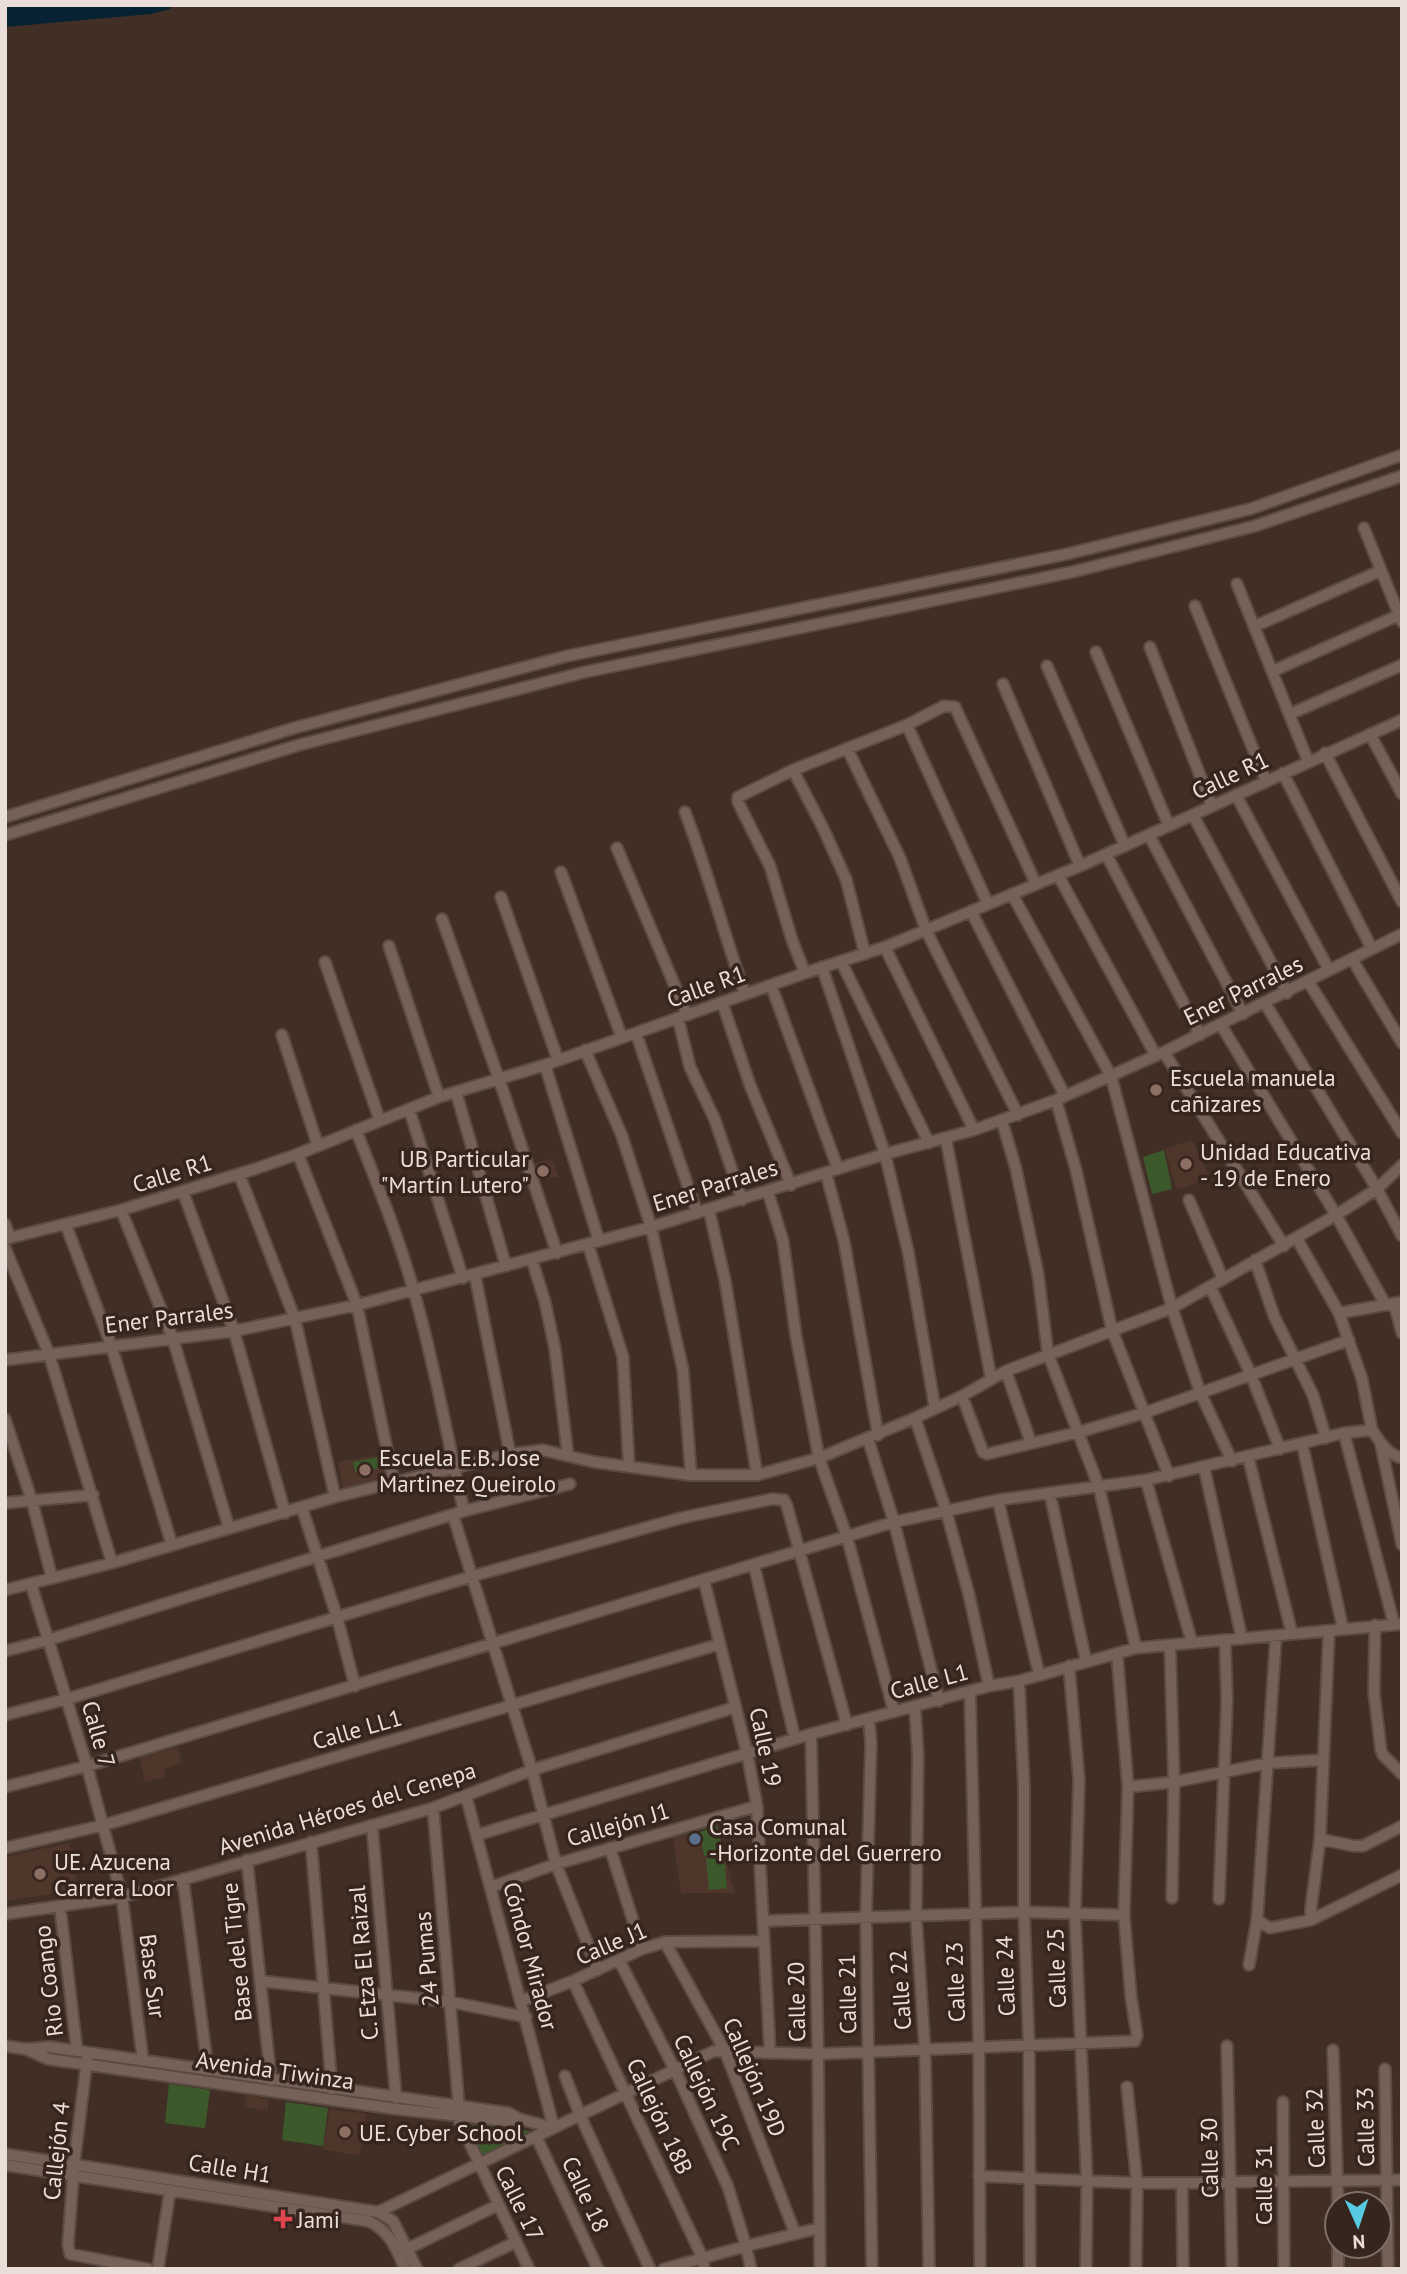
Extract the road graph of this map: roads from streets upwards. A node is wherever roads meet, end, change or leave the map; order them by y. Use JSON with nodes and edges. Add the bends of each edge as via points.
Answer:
{"nodes":[{"id":1,"x":1402,"y":454,"type":"edge"},
{"id":2,"x":1402,"y":476,"type":"edge"},
{"id":3,"x":1364,"y":528,"type":"dead end"},
{"id":4,"x":1381,"y":571,"type":"junction"},
{"id":5,"x":1237,"y":584,"type":"dead end"},
{"id":6,"x":1195,"y":607,"type":"dead end"},
{"id":7,"x":1400,"y":619,"type":"edge"},
{"id":8,"x":1255,"y":626,"type":"junction"},
{"id":9,"x":1150,"y":647,"type":"dead end"},
{"id":10,"x":1096,"y":652,"type":"dead end"},
{"id":11,"x":1402,"y":665,"type":"edge"},
{"id":12,"x":1047,"y":666,"type":"dead end"},
{"id":13,"x":1273,"y":671,"type":"junction"},
{"id":14,"x":1003,"y":684,"type":"dead end"},
{"id":15,"x":1290,"y":714,"type":"junction"},
{"id":16,"x":1402,"y":720,"type":"edge"},
{"id":17,"x":907,"y":725,"type":"junction"},
{"id":18,"x":1370,"y":734,"type":"junction"},
{"id":19,"x":847,"y":748,"type":"junction"},
{"id":20,"x":1325,"y":753,"type":"junction"},
{"id":21,"x":1308,"y":761,"type":"junction"},
{"id":22,"x":793,"y":770,"type":"junction"},
{"id":23,"x":1283,"y":773,"type":"junction"},
{"id":24,"x":1266,"y":781,"type":"junction"},
{"id":25,"x":1402,"y":794,"type":"edge"},
{"id":26,"x":1236,"y":795,"type":"junction"},
{"id":27,"x":1212,"y":806,"type":"junction"},
{"id":28,"x":685,"y":812,"type":"dead end"},
{"id":29,"x":1193,"y":815,"type":"junction"},
{"id":30,"x":5,"y":817,"type":"edge"},
{"id":31,"x":1168,"y":826,"type":"junction"},
{"id":32,"x":8,"y":834,"type":"edge"},
{"id":33,"x":1149,"y":835,"type":"junction"},
{"id":34,"x":1125,"y":846,"type":"junction"},
{"id":35,"x":617,"y":848,"type":"dead end"},
{"id":36,"x":1106,"y":854,"type":"junction"},
{"id":37,"x":1080,"y":866,"type":"junction"},
{"id":38,"x":561,"y":872,"type":"dead end"},
{"id":39,"x":1058,"y":875,"type":"junction"},
{"id":40,"x":1036,"y":884,"type":"junction"},
{"id":41,"x":1012,"y":894,"type":"junction"},
{"id":42,"x":502,"y":897,"type":"dead end"},
{"id":43,"x":1402,"y":902,"type":"edge"},
{"id":44,"x":988,"y":904,"type":"junction"},
{"id":45,"x":971,"y":911,"type":"junction"},
{"id":46,"x":442,"y":919,"type":"dead end"},
{"id":47,"x":926,"y":930,"type":"junction"},
{"id":48,"x":1398,"y":936,"type":"edge"},
{"id":49,"x":389,"y":946,"type":"dead end"},
{"id":50,"x":885,"y":947,"type":"junction"},
{"id":51,"x":1372,"y":950,"type":"junction"},
{"id":52,"x":1402,"y":950,"type":"edge"},
{"id":53,"x":865,"y":954,"type":"junction"},
{"id":54,"x":1353,"y":959,"type":"junction"},
{"id":55,"x":841,"y":961,"type":"junction"},
{"id":56,"x":325,"y":962,"type":"dead end"},
{"id":57,"x":822,"y":967,"type":"junction"},
{"id":58,"x":1329,"y":970,"type":"junction"},
{"id":59,"x":805,"y":973,"type":"junction"},
{"id":60,"x":1308,"y":981,"type":"junction"},
{"id":61,"x":771,"y":985,"type":"junction"},
{"id":62,"x":1287,"y":993,"type":"junction"},
{"id":63,"x":744,"y":994,"type":"junction"},
{"id":64,"x":722,"y":1002,"type":"junction"},
{"id":65,"x":1265,"y":1003,"type":"junction"},
{"id":66,"x":1243,"y":1014,"type":"junction"},
{"id":67,"x":682,"y":1016,"type":"junction"},
{"id":68,"x":1221,"y":1025,"type":"junction"},
{"id":69,"x":636,"y":1033,"type":"junction"},
{"id":70,"x":282,"y":1035,"type":"dead end"},
{"id":71,"x":1200,"y":1035,"type":"junction"},
{"id":72,"x":622,"y":1038,"type":"junction"},
{"id":73,"x":1402,"y":1043,"type":"edge"},
{"id":74,"x":585,"y":1050,"type":"junction"},
{"id":75,"x":1160,"y":1054,"type":"junction"},
{"id":76,"x":558,"y":1060,"type":"junction"},
{"id":77,"x":545,"y":1065,"type":"junction"},
{"id":78,"x":1111,"y":1076,"type":"junction"},
{"id":79,"x":499,"y":1079,"type":"junction"},
{"id":80,"x":456,"y":1092,"type":"junction"},
{"id":81,"x":439,"y":1097,"type":"junction"},
{"id":82,"x":1060,"y":1098,"type":"junction"},
{"id":83,"x":410,"y":1109,"type":"junction"},
{"id":84,"x":1018,"y":1115,"type":"junction"},
{"id":85,"x":380,"y":1121,"type":"junction"},
{"id":86,"x":1002,"y":1121,"type":"junction"},
{"id":87,"x":356,"y":1130,"type":"junction"},
{"id":88,"x":974,"y":1130,"type":"junction"},
{"id":89,"x":1402,"y":1133,"type":"edge"},
{"id":90,"x":946,"y":1139,"type":"junction"},
{"id":91,"x":929,"y":1143,"type":"junction"},
{"id":92,"x":318,"y":1146,"type":"junction"},
{"id":93,"x":298,"y":1154,"type":"junction"},
{"id":94,"x":885,"y":1154,"type":"junction"},
{"id":95,"x":1402,"y":1164,"type":"edge"},
{"id":96,"x":838,"y":1169,"type":"junction"},
{"id":97,"x":826,"y":1173,"type":"junction"},
{"id":98,"x":239,"y":1174,"type":"junction"},
{"id":99,"x":790,"y":1185,"type":"junction"},
{"id":100,"x":1377,"y":1189,"type":"junction"},
{"id":101,"x":183,"y":1192,"type":"junction"},
{"id":102,"x":768,"y":1192,"type":"junction"},
{"id":103,"x":742,"y":1200,"type":"junction"},
{"id":104,"x":1189,"y":1200,"type":"dead end"},
{"id":105,"x":121,"y":1210,"type":"junction"},
{"id":106,"x":703,"y":1212,"type":"junction"},
{"id":107,"x":1336,"y":1216,"type":"junction"},
{"id":108,"x":5,"y":1224,"type":"edge"},
{"id":109,"x":66,"y":1225,"type":"junction"},
{"id":110,"x":651,"y":1227,"type":"junction"},
{"id":111,"x":1402,"y":1236,"type":"edge"},
{"id":112,"x":1297,"y":1239,"type":"junction"},
{"id":113,"x":7,"y":1242,"type":"edge"},
{"id":114,"x":593,"y":1243,"type":"junction"},
{"id":115,"x":1284,"y":1246,"type":"junction"},
{"id":116,"x":557,"y":1253,"type":"junction"},
{"id":117,"x":1255,"y":1259,"type":"junction"},
{"id":118,"x":532,"y":1260,"type":"junction"},
{"id":119,"x":506,"y":1266,"type":"junction"},
{"id":120,"x":475,"y":1275,"type":"junction"},
{"id":121,"x":463,"y":1278,"type":"junction"},
{"id":122,"x":1223,"y":1279,"type":"junction"},
{"id":123,"x":1210,"y":1286,"type":"junction"},
{"id":124,"x":414,"y":1291,"type":"junction"},
{"id":125,"x":1393,"y":1303,"type":"edge"},
{"id":126,"x":357,"y":1305,"type":"junction"},
{"id":127,"x":1172,"y":1308,"type":"junction"},
{"id":128,"x":1339,"y":1313,"type":"junction"},
{"id":129,"x":295,"y":1319,"type":"junction"},
{"id":130,"x":1112,"y":1330,"type":"junction"},
{"id":131,"x":234,"y":1331,"type":"junction"},
{"id":132,"x":1402,"y":1334,"type":"edge"},
{"id":133,"x":173,"y":1339,"type":"junction"},
{"id":134,"x":1349,"y":1340,"type":"junction"},
{"id":135,"x":111,"y":1345,"type":"junction"},
{"id":136,"x":49,"y":1354,"type":"junction"},
{"id":137,"x":1048,"y":1354,"type":"junction"},
{"id":138,"x":1295,"y":1359,"type":"junction"},
{"id":139,"x":5,"y":1360,"type":"edge"},
{"id":140,"x":1006,"y":1371,"type":"junction"},
{"id":141,"x":1251,"y":1375,"type":"junction"},
{"id":142,"x":991,"y":1378,"type":"junction"},
{"id":143,"x":1200,"y":1392,"type":"junction"},
{"id":144,"x":962,"y":1396,"type":"junction"},
{"id":145,"x":935,"y":1408,"type":"junction"},
{"id":146,"x":1144,"y":1413,"type":"junction"},
{"id":147,"x":915,"y":1418,"type":"junction"},
{"id":148,"x":5,"y":1419,"type":"edge"},
{"id":149,"x":1372,"y":1430,"type":"junction"},
{"id":150,"x":1079,"y":1432,"type":"junction"},
{"id":151,"x":1344,"y":1433,"type":"junction"},
{"id":152,"x":873,"y":1437,"type":"junction"},
{"id":153,"x":1326,"y":1438,"type":"junction"},
{"id":154,"x":1031,"y":1443,"type":"junction"},
{"id":155,"x":1302,"y":1443,"type":"junction"},
{"id":156,"x":1381,"y":1445,"type":"junction"},
{"id":157,"x":1280,"y":1448,"type":"junction"},
{"id":158,"x":510,"y":1454,"type":"junction"},
{"id":159,"x":1248,"y":1456,"type":"junction"},
{"id":160,"x":568,"y":1457,"type":"junction"},
{"id":161,"x":820,"y":1458,"type":"junction"},
{"id":162,"x":1402,"y":1458,"type":"edge"},
{"id":163,"x":1232,"y":1461,"type":"junction"},
{"id":164,"x":629,"y":1467,"type":"junction"},
{"id":165,"x":1203,"y":1467,"type":"junction"},
{"id":166,"x":455,"y":1469,"type":"junction"},
{"id":167,"x":691,"y":1475,"type":"junction"},
{"id":168,"x":757,"y":1475,"type":"junction"},
{"id":169,"x":1169,"y":1476,"type":"junction"},
{"id":170,"x":1146,"y":1480,"type":"junction"},
{"id":171,"x":394,"y":1483,"type":"junction"},
{"id":172,"x":570,"y":1484,"type":"dead end"},
{"id":173,"x":1099,"y":1487,"type":"junction"},
{"id":174,"x":1050,"y":1494,"type":"junction"},
{"id":175,"x":93,"y":1495,"type":"junction"},
{"id":176,"x":335,"y":1497,"type":"junction"},
{"id":177,"x":32,"y":1500,"type":"junction"},
{"id":178,"x":998,"y":1500,"type":"junction"},
{"id":179,"x":5,"y":1503,"type":"edge"},
{"id":180,"x":302,"y":1508,"type":"junction"},
{"id":181,"x":946,"y":1510,"type":"junction"},
{"id":182,"x":285,"y":1513,"type":"junction"},
{"id":183,"x":459,"y":1513,"type":"junction"},
{"id":184,"x":894,"y":1522,"type":"junction"},
{"id":185,"x":229,"y":1528,"type":"junction"},
{"id":186,"x":847,"y":1537,"type":"junction"},
{"id":187,"x":172,"y":1545,"type":"junction"},
{"id":188,"x":1402,"y":1545,"type":"edge"},
{"id":189,"x":799,"y":1551,"type":"junction"},
{"id":190,"x":317,"y":1556,"type":"junction"},
{"id":191,"x":112,"y":1563,"type":"junction"},
{"id":192,"x":754,"y":1565,"type":"junction"},
{"id":193,"x":473,"y":1576,"type":"junction"},
{"id":194,"x":52,"y":1578,"type":"junction"},
{"id":195,"x":704,"y":1580,"type":"junction"},
{"id":196,"x":31,"y":1584,"type":"junction"},
{"id":197,"x":5,"y":1590,"type":"edge"},
{"id":198,"x":337,"y":1617,"type":"junction"},
{"id":199,"x":1398,"y":1624,"type":"edge"},
{"id":200,"x":1376,"y":1625,"type":"junction"},
{"id":201,"x":1343,"y":1629,"type":"junction"},
{"id":202,"x":1329,"y":1631,"type":"junction"},
{"id":203,"x":1292,"y":1634,"type":"junction"},
{"id":204,"x":1276,"y":1636,"type":"junction"},
{"id":205,"x":1242,"y":1639,"type":"junction"},
{"id":206,"x":48,"y":1640,"type":"junction"},
{"id":207,"x":1226,"y":1641,"type":"junction"},
{"id":208,"x":1192,"y":1643,"type":"junction"},
{"id":209,"x":494,"y":1644,"type":"junction"},
{"id":210,"x":720,"y":1644,"type":"junction"},
{"id":211,"x":1170,"y":1645,"type":"junction"},
{"id":212,"x":1136,"y":1647,"type":"junction"},
{"id":213,"x":5,"y":1651,"type":"edge"},
{"id":214,"x":1117,"y":1653,"type":"junction"},
{"id":215,"x":1086,"y":1661,"type":"junction"},
{"id":216,"x":1069,"y":1666,"type":"junction"},
{"id":217,"x":1039,"y":1674,"type":"junction"},
{"id":218,"x":1019,"y":1681,"type":"junction"},
{"id":219,"x":355,"y":1686,"type":"junction"},
{"id":220,"x":989,"y":1686,"type":"junction"},
{"id":221,"x":970,"y":1693,"type":"junction"},
{"id":222,"x":67,"y":1699,"type":"junction"},
{"id":223,"x":939,"y":1701,"type":"junction"},
{"id":224,"x":512,"y":1705,"type":"junction"},
{"id":225,"x":736,"y":1707,"type":"junction"},
{"id":226,"x":915,"y":1708,"type":"junction"},
{"id":227,"x":894,"y":1713,"type":"junction"},
{"id":228,"x":5,"y":1715,"type":"edge"},
{"id":229,"x":869,"y":1719,"type":"junction"},
{"id":230,"x":846,"y":1725,"type":"junction"},
{"id":231,"x":811,"y":1734,"type":"junction"},
{"id":232,"x":795,"y":1739,"type":"junction"},
{"id":233,"x":747,"y":1753,"type":"junction"},
{"id":234,"x":1386,"y":1758,"type":"junction"},
{"id":235,"x":1402,"y":1758,"type":"edge"},
{"id":236,"x":1322,"y":1760,"type":"junction"},
{"id":237,"x":1269,"y":1763,"type":"junction"},
{"id":238,"x":87,"y":1766,"type":"junction"},
{"id":239,"x":532,"y":1770,"type":"junction"},
{"id":240,"x":1224,"y":1773,"type":"junction"},
{"id":241,"x":1402,"y":1774,"type":"edge"},
{"id":242,"x":1174,"y":1782,"type":"junction"},
{"id":243,"x":5,"y":1787,"type":"edge"},
{"id":244,"x":1128,"y":1787,"type":"junction"},
{"id":245,"x":466,"y":1796,"type":"junction"},
{"id":246,"x":757,"y":1806,"type":"junction"},
{"id":247,"x":433,"y":1808,"type":"junction"},
{"id":248,"x":543,"y":1815,"type":"junction"},
{"id":249,"x":104,"y":1825,"type":"junction"},
{"id":250,"x":372,"y":1825,"type":"junction"},
{"id":251,"x":1402,"y":1826,"type":"edge"},
{"id":252,"x":477,"y":1835,"type":"junction"},
{"id":253,"x":1320,"y":1839,"type":"junction"},
{"id":254,"x":311,"y":1842,"type":"junction"},
{"id":255,"x":610,"y":1848,"type":"junction"},
{"id":256,"x":5,"y":1849,"type":"edge"},
{"id":257,"x":247,"y":1860,"type":"junction"},
{"id":258,"x":556,"y":1864,"type":"junction"},
{"id":259,"x":1402,"y":1874,"type":"edge"},
{"id":260,"x":183,"y":1879,"type":"junction"},
{"id":261,"x":491,"y":1887,"type":"junction"},
{"id":262,"x":122,"y":1897,"type":"junction"},
{"id":263,"x":1172,"y":1898,"type":"dead end"},
{"id":264,"x":1219,"y":1899,"type":"dead end"},
{"id":265,"x":60,"y":1906,"type":"junction"},
{"id":266,"x":1024,"y":1912,"type":"junction"},
{"id":267,"x":5,"y":1913,"type":"edge"},
{"id":268,"x":974,"y":1913,"type":"junction"},
{"id":269,"x":1075,"y":1914,"type":"junction"},
{"id":270,"x":1124,"y":1915,"type":"junction"},
{"id":271,"x":916,"y":1916,"type":"junction"},
{"id":272,"x":866,"y":1917,"type":"junction"},
{"id":273,"x":816,"y":1919,"type":"junction"},
{"id":274,"x":763,"y":1920,"type":"junction"},
{"id":275,"x":1257,"y":1920,"type":"junction"},
{"id":276,"x":1311,"y":1920,"type":"junction"},
{"id":277,"x":763,"y":1941,"type":"junction"},
{"id":278,"x":666,"y":1942,"type":"junction"},
{"id":279,"x":642,"y":1949,"type":"junction"},
{"id":280,"x":619,"y":1960,"type":"junction"},
{"id":281,"x":1249,"y":1965,"type":"dead end"},
{"id":282,"x":598,"y":1970,"type":"junction"},
{"id":283,"x":260,"y":1981,"type":"junction"},
{"id":284,"x":573,"y":1981,"type":"junction"},
{"id":285,"x":323,"y":1988,"type":"junction"},
{"id":286,"x":387,"y":1994,"type":"junction"},
{"id":287,"x":521,"y":2001,"type":"junction"},
{"id":288,"x":451,"y":2003,"type":"junction"},
{"id":289,"x":526,"y":2017,"type":"junction"},
{"id":290,"x":1080,"y":2044,"type":"junction"},
{"id":291,"x":5,"y":2046,"type":"edge"},
{"id":292,"x":1029,"y":2046,"type":"junction"},
{"id":293,"x":1227,"y":2046,"type":"dead end"},
{"id":294,"x":979,"y":2048,"type":"junction"},
{"id":295,"x":925,"y":2050,"type":"junction"},
{"id":296,"x":1333,"y":2050,"type":"dead end"},
{"id":297,"x":725,"y":2051,"type":"junction"},
{"id":298,"x":869,"y":2052,"type":"junction"},
{"id":299,"x":770,"y":2053,"type":"junction"},
{"id":300,"x":818,"y":2054,"type":"junction"},
{"id":301,"x":84,"y":2056,"type":"junction"},
{"id":302,"x":143,"y":2061,"type":"junction"},
{"id":303,"x":1385,"y":2069,"type":"dead end"},
{"id":304,"x":208,"y":2070,"type":"junction"},
{"id":305,"x":675,"y":2070,"type":"junction"},
{"id":306,"x":565,"y":2076,"type":"dead end"},
{"id":307,"x":271,"y":2080,"type":"junction"},
{"id":308,"x":1127,"y":2087,"type":"dead end"},
{"id":309,"x":332,"y":2088,"type":"junction"},
{"id":310,"x":626,"y":2093,"type":"junction"},
{"id":311,"x":396,"y":2098,"type":"junction"},
{"id":312,"x":1283,"y":2102,"type":"dead end"},
{"id":313,"x":458,"y":2112,"type":"junction"},
{"id":314,"x":580,"y":2115,"type":"junction"},
{"id":315,"x":554,"y":2128,"type":"junction"},
{"id":316,"x":537,"y":2136,"type":"junction"},
{"id":317,"x":5,"y":2154,"type":"edge"},
{"id":318,"x":478,"y":2164,"type":"junction"},
{"id":319,"x":5,"y":2165,"type":"edge"},
{"id":320,"x":75,"y":2170,"type":"junction"},
{"id":321,"x":979,"y":2176,"type":"junction"},
{"id":322,"x":1030,"y":2178,"type":"junction"},
{"id":323,"x":1402,"y":2180,"type":"edge"},
{"id":324,"x":1338,"y":2181,"type":"junction"},
{"id":325,"x":1387,"y":2181,"type":"junction"},
{"id":326,"x":1087,"y":2182,"type":"junction"},
{"id":327,"x":1231,"y":2182,"type":"junction"},
{"id":328,"x":1283,"y":2182,"type":"junction"},
{"id":329,"x":1138,"y":2183,"type":"junction"},
{"id":330,"x":1182,"y":2183,"type":"junction"},
{"id":331,"x":170,"y":2190,"type":"junction"},
{"id":332,"x":1338,"y":2190,"type":"edge"},
{"id":333,"x":498,"y":2205,"type":"junction"},
{"id":334,"x":378,"y":2212,"type":"junction"},
{"id":335,"x":819,"y":2228,"type":"junction"},
{"id":336,"x":795,"y":2233,"type":"junction"},
{"id":337,"x":516,"y":2242,"type":"junction"},
{"id":338,"x":746,"y":2246,"type":"junction"},
{"id":339,"x":407,"y":2249,"type":"junction"},
{"id":340,"x":704,"y":2264,"type":"edge"},
{"id":341,"x":108,"y":2265,"type":"edge"},
{"id":342,"x":403,"y":2268,"type":"edge"},
{"id":343,"x":148,"y":2269,"type":"edge"},
{"id":344,"x":158,"y":2269,"type":"edge"},
{"id":345,"x":417,"y":2269,"type":"edge"},
{"id":346,"x":459,"y":2269,"type":"edge"},
{"id":347,"x":528,"y":2269,"type":"edge"},
{"id":348,"x":598,"y":2269,"type":"edge"},
{"id":349,"x":650,"y":2269,"type":"edge"},
{"id":350,"x":664,"y":2269,"type":"edge"},
{"id":351,"x":751,"y":2269,"type":"edge"},
{"id":352,"x":820,"y":2269,"type":"edge"},
{"id":353,"x":872,"y":2269,"type":"edge"},
{"id":354,"x":929,"y":2269,"type":"edge"},
{"id":355,"x":980,"y":2269,"type":"edge"},
{"id":356,"x":1030,"y":2269,"type":"edge"},
{"id":357,"x":1086,"y":2269,"type":"edge"},
{"id":358,"x":1136,"y":2269,"type":"edge"},
{"id":359,"x":1183,"y":2269,"type":"edge"},
{"id":360,"x":1233,"y":2269,"type":"edge"},
{"id":361,"x":1284,"y":2269,"type":"edge"},
{"id":362,"x":1388,"y":2269,"type":"edge"}],
"edges":[{"from":1,"to":30,"type":"street","via":[[1250,509],[1067,554],[567,656],[294,727]]},
{"from":2,"to":32,"type":"street","via":[[1255,526],[1072,572],[603,668],[299,745]]},
{"from":3,"to":4,"type":"street"},
{"from":4,"to":7,"type":"street"},
{"from":4,"to":8,"type":"street"},
{"from":5,"to":8,"type":"street"},
{"from":6,"to":24,"type":"street"},
{"from":7,"to":13,"type":"street"},
{"from":8,"to":13,"type":"street"},
{"from":9,"to":27,"type":"street"},
{"from":10,"to":31,"type":"street"},
{"from":11,"to":15,"type":"street"},
{"from":12,"to":34,"type":"street"},
{"from":13,"to":15,"type":"street"},
{"from":14,"to":37,"type":"street"},
{"from":15,"to":21,"type":"street"},
{"from":16,"to":18,"type":"street","name":"Calle R1"},
{"from":17,"to":19,"type":"street"},
{"from":17,"to":40,"type":"street","via":[[944,706],[955,707]]},
{"from":17,"to":44,"type":"street"},
{"from":18,"to":20,"type":"street","name":"Calle R1"},
{"from":18,"to":25,"type":"street"},
{"from":19,"to":22,"type":"street"},
{"from":19,"to":47,"type":"street","via":[[900,858]]},
{"from":20,"to":21,"type":"street","name":"Calle R1"},
{"from":20,"to":43,"type":"street"},
{"from":21,"to":23,"type":"street","name":"Calle R1"},
{"from":22,"to":53,"type":"street","via":[[846,879]]},
{"from":22,"to":59,"type":"street","via":[[737,800],[770,866]]},
{"from":23,"to":24,"type":"street","name":"Calle R1"},
{"from":23,"to":51,"type":"street"},
{"from":24,"to":26,"type":"street","name":"Calle R1"},
{"from":26,"to":27,"type":"street","name":"Calle R1"},
{"from":26,"to":58,"type":"street"},
{"from":27,"to":29,"type":"street","name":"Calle R1"},
{"from":28,"to":63,"type":"street"},
{"from":29,"to":31,"type":"street","name":"Calle R1"},
{"from":29,"to":62,"type":"street"},
{"from":30,"to":32,"type":"street"},
{"from":31,"to":33,"type":"street","name":"Calle R1"},
{"from":33,"to":34,"type":"street","name":"Calle R1"},
{"from":33,"to":66,"type":"street"},
{"from":34,"to":36,"type":"street","name":"Calle R1"},
{"from":35,"to":67,"type":"street"},
{"from":36,"to":37,"type":"street","name":"Calle R1"},
{"from":36,"to":71,"type":"street"},
{"from":37,"to":39,"type":"street","name":"Calle R1"},
{"from":38,"to":72,"type":"street"},
{"from":39,"to":40,"type":"street","name":"Calle R1"},
{"from":39,"to":75,"type":"street"},
{"from":40,"to":41,"type":"street","name":"Calle R1"},
{"from":41,"to":44,"type":"street","name":"Calle R1"},
{"from":41,"to":78,"type":"street"},
{"from":42,"to":76,"type":"street"},
{"from":44,"to":45,"type":"street","name":"Calle R1"},
{"from":45,"to":47,"type":"street","name":"Calle R1"},
{"from":45,"to":82,"type":"street"},
{"from":46,"to":79,"type":"street"},
{"from":47,"to":50,"type":"street","name":"Calle R1"},
{"from":47,"to":84,"type":"street"},
{"from":48,"to":51,"type":"street","name":"Ener Parrales"},
{"from":48,"to":52,"type":"street"},
{"from":49,"to":81,"type":"street"},
{"from":50,"to":53,"type":"street","name":"Calle R1"},
{"from":50,"to":88,"type":"street"},
{"from":51,"to":54,"type":"street","name":"Ener Parrales"},
{"from":53,"to":55,"type":"street","name":"Calle R1"},
{"from":54,"to":58,"type":"street","name":"Ener Parrales"},
{"from":54,"to":73,"type":"street"},
{"from":55,"to":57,"type":"street","name":"Calle R1"},
{"from":55,"to":91,"type":"street"},
{"from":56,"to":85,"type":"street"},
{"from":57,"to":59,"type":"street","name":"Calle R1"},
{"from":57,"to":94,"type":"street"},
{"from":58,"to":60,"type":"street","name":"Ener Parrales"},
{"from":59,"to":61,"type":"street","name":"Calle R1"},
{"from":60,"to":62,"type":"street","name":"Ener Parrales"},
{"from":60,"to":89,"type":"street"},
{"from":61,"to":63,"type":"street","name":"Calle R1"},
{"from":61,"to":96,"type":"street"},
{"from":62,"to":65,"type":"street","name":"Ener Parrales"},
{"from":63,"to":64,"type":"street","name":"Calle R1"},
{"from":64,"to":67,"type":"street","name":"Calle R1"},
{"from":64,"to":99,"type":"street"},
{"from":65,"to":66,"type":"street","name":"Ener Parrales"},
{"from":65,"to":100,"type":"street"},
{"from":66,"to":68,"type":"street","name":"Ener Parrales"},
{"from":67,"to":69,"type":"street","name":"Calle R1"},
{"from":67,"to":103,"type":"street","via":[[690,1067],[715,1120]]},
{"from":68,"to":71,"type":"street","name":"Ener Parrales"},
{"from":68,"to":107,"type":"street"},
{"from":69,"to":72,"type":"street","name":"Calle R1"},
{"from":69,"to":106,"type":"street"},
{"from":70,"to":92,"type":"street"},
{"from":71,"to":75,"type":"street","name":"Ener Parrales"},
{"from":72,"to":74,"type":"street","name":"Calle R1"},
{"from":74,"to":76,"type":"street","name":"Calle R1"},
{"from":74,"to":110,"type":"street","via":[[622,1136]]},
{"from":75,"to":78,"type":"street","name":"Ener Parrales"},
{"from":75,"to":115,"type":"street"},
{"from":76,"to":77,"type":"street","name":"Calle R1"},
{"from":77,"to":79,"type":"street","name":"Calle R1"},
{"from":77,"to":114,"type":"street"},
{"from":78,"to":82,"type":"street","name":"Ener Parrales"},
{"from":78,"to":127,"type":"street"},
{"from":79,"to":80,"type":"street","name":"Calle R1"},
{"from":79,"to":116,"type":"street"},
{"from":80,"to":81,"type":"street","name":"Calle R1"},
{"from":80,"to":119,"type":"street"},
{"from":81,"to":83,"type":"street","name":"Calle R1"},
{"from":82,"to":84,"type":"street","name":"Ener Parrales"},
{"from":82,"to":130,"type":"street"},
{"from":83,"to":85,"type":"street","name":"Calle R1"},
{"from":83,"to":121,"type":"street"},
{"from":84,"to":86,"type":"street","name":"Ener Parrales"},
{"from":85,"to":87,"type":"street","name":"Calle R1"},
{"from":86,"to":88,"type":"street","name":"Ener Parrales"},
{"from":86,"to":137,"type":"street","via":[[1035,1261]]},
{"from":87,"to":92,"type":"street","name":"Calle R1"},
{"from":87,"to":124,"type":"street"},
{"from":88,"to":90,"type":"street","name":"Ener Parrales"},
{"from":90,"to":91,"type":"street","name":"Ener Parrales"},
{"from":90,"to":142,"type":"street"},
{"from":91,"to":94,"type":"street","name":"Ener Parrales"},
{"from":92,"to":93,"type":"street","name":"Calle R1"},
{"from":93,"to":98,"type":"street","name":"Calle R1"},
{"from":93,"to":126,"type":"street"},
{"from":94,"to":96,"type":"street","name":"Ener Parrales"},
{"from":94,"to":145,"type":"street","via":[[908,1251]]},
{"from":95,"to":100,"type":"street"},
{"from":96,"to":97,"type":"street","name":"Ener Parrales"},
{"from":97,"to":99,"type":"street","name":"Ener Parrales"},
{"from":97,"to":152,"type":"street","via":[[844,1241]]},
{"from":98,"to":101,"type":"street","name":"Calle R1"},
{"from":98,"to":129,"type":"street"},
{"from":99,"to":102,"type":"street","name":"Ener Parrales"},
{"from":100,"to":107,"type":"street"},
{"from":100,"to":111,"type":"street"},
{"from":101,"to":105,"type":"street","name":"Calle R1"},
{"from":101,"to":131,"type":"street"},
{"from":102,"to":103,"type":"street","name":"Ener Parrales"},
{"from":102,"to":161,"type":"street","via":[[783,1241]]},
{"from":103,"to":106,"type":"street","name":"Ener Parrales"},
{"from":104,"to":122,"type":"street"},
{"from":105,"to":109,"type":"street","name":"Calle R1"},
{"from":105,"to":133,"type":"street"},
{"from":106,"to":110,"type":"street","name":"Ener Parrales"},
{"from":106,"to":168,"type":"street","via":[[725,1280]]},
{"from":107,"to":112,"type":"street"},
{"from":107,"to":125,"type":"street"},
{"from":108,"to":113,"type":"street"},
{"from":109,"to":113,"type":"street","name":"Calle R1"},
{"from":109,"to":135,"type":"street"},
{"from":110,"to":114,"type":"street","name":"Ener Parrales"},
{"from":110,"to":167,"type":"street","via":[[683,1370]]},
{"from":112,"to":115,"type":"street"},
{"from":112,"to":128,"type":"street"},
{"from":113,"to":136,"type":"street"},
{"from":114,"to":116,"type":"street","name":"Ener Parrales"},
{"from":114,"to":164,"type":"street","via":[[623,1357]]},
{"from":115,"to":117,"type":"street"},
{"from":116,"to":118,"type":"street","name":"Ener Parrales"},
{"from":117,"to":122,"type":"street"},
{"from":117,"to":138,"type":"street","via":[[1273,1316]]},
{"from":118,"to":119,"type":"street","name":"Ener Parrales"},
{"from":118,"to":160,"type":"street","via":[[555,1349]]},
{"from":119,"to":120,"type":"street","name":"Ener Parrales"},
{"from":120,"to":121,"type":"street","name":"Ener Parrales"},
{"from":120,"to":158,"type":"street"},
{"from":121,"to":124,"type":"street","name":"Ener Parrales"},
{"from":122,"to":123,"type":"street"},
{"from":123,"to":127,"type":"street"},
{"from":123,"to":141,"type":"street"},
{"from":124,"to":126,"type":"street","name":"Ener Parrales"},
{"from":124,"to":166,"type":"street"},
{"from":125,"to":128,"type":"street"},
{"from":125,"to":132,"type":"street"},
{"from":126,"to":129,"type":"street","name":"Ener Parrales"},
{"from":126,"to":171,"type":"street"},
{"from":127,"to":130,"type":"street"},
{"from":127,"to":143,"type":"street"},
{"from":128,"to":134,"type":"street"},
{"from":129,"to":131,"type":"street","name":"Ener Parrales"},
{"from":129,"to":176,"type":"street"},
{"from":130,"to":137,"type":"street"},
{"from":130,"to":146,"type":"street"},
{"from":131,"to":133,"type":"street","name":"Ener Parrales"},
{"from":131,"to":182,"type":"street"},
{"from":133,"to":135,"type":"street","name":"Ener Parrales"},
{"from":133,"to":185,"type":"street"},
{"from":134,"to":138,"type":"street"},
{"from":134,"to":149,"type":"street"},
{"from":135,"to":136,"type":"street","name":"Ener Parrales"},
{"from":135,"to":187,"type":"street"},
{"from":136,"to":139,"type":"street","name":"Ener Parrales"},
{"from":136,"to":175,"type":"street"},
{"from":137,"to":140,"type":"street"},
{"from":137,"to":150,"type":"street"},
{"from":138,"to":141,"type":"street"},
{"from":138,"to":153,"type":"street","via":[[1313,1395]]},
{"from":140,"to":142,"type":"street"},
{"from":140,"to":154,"type":"street"},
{"from":141,"to":143,"type":"street"},
{"from":141,"to":157,"type":"street"},
{"from":142,"to":144,"type":"street"},
{"from":143,"to":146,"type":"street"},
{"from":143,"to":163,"type":"street"},
{"from":144,"to":145,"type":"street"},
{"from":144,"to":154,"type":"street","via":[[984,1453]]},
{"from":145,"to":147,"type":"street"},
{"from":146,"to":150,"type":"street"},
{"from":146,"to":169,"type":"street"},
{"from":147,"to":152,"type":"street"},
{"from":147,"to":181,"type":"street"},
{"from":148,"to":177,"type":"street"},
{"from":149,"to":151,"type":"street"},
{"from":149,"to":156,"type":"street"},
{"from":150,"to":154,"type":"street"},
{"from":150,"to":173,"type":"street"},
{"from":151,"to":153,"type":"street"},
{"from":151,"to":199,"type":"street"},
{"from":152,"to":161,"type":"street"},
{"from":152,"to":184,"type":"street"},
{"from":153,"to":155,"type":"street"},
{"from":155,"to":157,"type":"street"},
{"from":155,"to":201,"type":"street"},
{"from":156,"to":162,"type":"street"},
{"from":156,"to":188,"type":"street"},
{"from":157,"to":159,"type":"street"},
{"from":158,"to":160,"type":"street","via":[[543,1450]]},
{"from":158,"to":166,"type":"street"},
{"from":159,"to":163,"type":"street"},
{"from":159,"to":203,"type":"street"},
{"from":160,"to":164,"type":"street"},
{"from":161,"to":168,"type":"street"},
{"from":161,"to":186,"type":"street"},
{"from":163,"to":165,"type":"street"},
{"from":164,"to":167,"type":"street"},
{"from":165,"to":169,"type":"street"},
{"from":165,"to":205,"type":"street"},
{"from":166,"to":171,"type":"street"},
{"from":166,"to":183,"type":"street"},
{"from":167,"to":168,"type":"street"},
{"from":169,"to":170,"type":"street"},
{"from":170,"to":173,"type":"street"},
{"from":170,"to":208,"type":"street"},
{"from":171,"to":176,"type":"street"},
{"from":172,"to":183,"type":"street"},
{"from":173,"to":174,"type":"street"},
{"from":173,"to":212,"type":"street"},
{"from":174,"to":178,"type":"street"},
{"from":174,"to":215,"type":"street"},
{"from":175,"to":177,"type":"street"},
{"from":175,"to":191,"type":"street"},
{"from":176,"to":180,"type":"street"},
{"from":177,"to":179,"type":"street"},
{"from":177,"to":194,"type":"street"},
{"from":178,"to":181,"type":"street"},
{"from":178,"to":217,"type":"street"},
{"from":180,"to":182,"type":"street"},
{"from":180,"to":190,"type":"street"},
{"from":181,"to":184,"type":"street"},
{"from":181,"to":220,"type":"street"},
{"from":182,"to":185,"type":"street"},
{"from":183,"to":190,"type":"street"},
{"from":183,"to":193,"type":"street"},
{"from":184,"to":186,"type":"street"},
{"from":184,"to":223,"type":"street"},
{"from":185,"to":187,"type":"street"},
{"from":186,"to":189,"type":"street"},
{"from":186,"to":227,"type":"street"},
{"from":187,"to":191,"type":"street"},
{"from":189,"to":192,"type":"street"},
{"from":189,"to":193,"type":"street","via":[[784,1500],[772,1499],[681,1518]]},
{"from":189,"to":230,"type":"street"},
{"from":190,"to":198,"type":"street"},
{"from":190,"to":206,"type":"street"},
{"from":191,"to":194,"type":"street"},
{"from":192,"to":195,"type":"street"},
{"from":192,"to":232,"type":"street"},
{"from":193,"to":198,"type":"street"},
{"from":193,"to":209,"type":"street"},
{"from":194,"to":196,"type":"street"},
{"from":195,"to":209,"type":"street"},
{"from":195,"to":210,"type":"street","name":"Calle 19"},
{"from":196,"to":197,"type":"street"},
{"from":196,"to":206,"type":"street","name":"Calle 7"},
{"from":198,"to":219,"type":"street"},
{"from":198,"to":222,"type":"street"},
{"from":199,"to":200,"type":"street","name":"Calle L1"},
{"from":200,"to":201,"type":"street","name":"Calle L1"},
{"from":200,"to":234,"type":"street","via":[[1374,1693]]},
{"from":201,"to":202,"type":"street","name":"Calle L1"},
{"from":202,"to":203,"type":"street","name":"Calle L1"},
{"from":202,"to":236,"type":"street"},
{"from":203,"to":204,"type":"street","name":"Calle L1"},
{"from":204,"to":205,"type":"street","name":"Calle L1"},
{"from":204,"to":237,"type":"street"},
{"from":205,"to":207,"type":"street","name":"Calle L1"},
{"from":206,"to":213,"type":"street"},
{"from":206,"to":222,"type":"street","name":"Calle 7"},
{"from":207,"to":208,"type":"street","name":"Calle L1"},
{"from":207,"to":240,"type":"street"},
{"from":208,"to":211,"type":"street","name":"Calle L1"},
{"from":209,"to":219,"type":"street"},
{"from":209,"to":224,"type":"street"},
{"from":210,"to":224,"type":"street","name":"Calle LL1"},
{"from":210,"to":225,"type":"street","name":"Calle 19"},
{"from":211,"to":212,"type":"street","name":"Calle L1"},
{"from":211,"to":242,"type":"street"},
{"from":212,"to":214,"type":"street","name":"Calle L1"},
{"from":214,"to":215,"type":"street","name":"Calle L1"},
{"from":214,"to":244,"type":"street"},
{"from":215,"to":216,"type":"street","name":"Calle L1"},
{"from":216,"to":217,"type":"street","name":"Calle L1"},
{"from":216,"to":269,"type":"street","name":"Calle 25","via":[[1079,1780]]},
{"from":217,"to":218,"type":"street","name":"Calle L1"},
{"from":218,"to":220,"type":"street","name":"Calle L1"},
{"from":218,"to":266,"type":"street","name":"Calle 24"},
{"from":219,"to":238,"type":"street"},
{"from":220,"to":221,"type":"street","name":"Calle L1"},
{"from":221,"to":223,"type":"street","name":"Calle L1"},
{"from":221,"to":268,"type":"street","name":"Calle 23"},
{"from":222,"to":228,"type":"street"},
{"from":222,"to":238,"type":"street","name":"Calle 7"},
{"from":223,"to":226,"type":"street","name":"Calle L1"},
{"from":224,"to":239,"type":"street"},
{"from":224,"to":249,"type":"street","name":"Calle LL1"},
{"from":225,"to":233,"type":"street","name":"Calle 19"},
{"from":225,"to":239,"type":"street","name":"Avenida Héroes del Cenepa"},
{"from":226,"to":227,"type":"street","name":"Calle L1"},
{"from":226,"to":271,"type":"street","name":"Calle 22"},
{"from":227,"to":229,"type":"street","name":"Calle L1"},
{"from":229,"to":230,"type":"street","name":"Calle L1"},
{"from":229,"to":272,"type":"street","name":"Calle 21"},
{"from":230,"to":231,"type":"street","name":"Calle L1"},
{"from":231,"to":232,"type":"street","name":"Calle L1"},
{"from":231,"to":273,"type":"street","name":"Calle 20"},
{"from":232,"to":233,"type":"street","name":"Calle L1"},
{"from":233,"to":246,"type":"street","name":"Calle 19"},
{"from":233,"to":248,"type":"street","name":"Calle L1"},
{"from":234,"to":235,"type":"street"},
{"from":234,"to":241,"type":"street"},
{"from":236,"to":237,"type":"street"},
{"from":236,"to":253,"type":"street"},
{"from":237,"to":240,"type":"street"},
{"from":237,"to":275,"type":"street"},
{"from":238,"to":243,"type":"street"},
{"from":238,"to":249,"type":"street","name":"Calle 7"},
{"from":239,"to":245,"type":"street","name":"Avenida Héroes del Cenepa"},
{"from":239,"to":248,"type":"street"},
{"from":240,"to":242,"type":"street"},
{"from":240,"to":264,"type":"street"},
{"from":242,"to":244,"type":"street"},
{"from":242,"to":263,"type":"street"},
{"from":244,"to":270,"type":"street"},
{"from":245,"to":247,"type":"street","name":"Avenida Héroes del Cenepa"},
{"from":245,"to":252,"type":"street","name":"Cóndor Mirador"},
{"from":246,"to":255,"type":"street","name":"Callejón J1"},
{"from":246,"to":274,"type":"street","name":"Calle 19"},
{"from":247,"to":250,"type":"street","name":"Avenida Héroes del Cenepa"},
{"from":247,"to":288,"type":"street","name":"24 Pumas"},
{"from":248,"to":252,"type":"street","name":"Calle L1"},
{"from":248,"to":258,"type":"street"},
{"from":249,"to":256,"type":"street","name":"Calle LL1"},
{"from":249,"to":262,"type":"street","name":"Calle 7"},
{"from":250,"to":254,"type":"street","name":"Avenida Héroes del Cenepa"},
{"from":250,"to":286,"type":"street","name":"C. Etza El Raizal"},
{"from":251,"to":253,"type":"street","via":[[1363,1846]]},
{"from":252,"to":261,"type":"street","name":"Cóndor Mirador"},
{"from":253,"to":276,"type":"street"},
{"from":254,"to":257,"type":"street","name":"Avenida Héroes del Cenepa"},
{"from":254,"to":285,"type":"street"},
{"from":255,"to":258,"type":"street","name":"Callejón J1"},
{"from":255,"to":279,"type":"street"},
{"from":257,"to":260,"type":"street","name":"Avenida Héroes del Cenepa"},
{"from":257,"to":283,"type":"street","name":"Base del Tigre"},
{"from":258,"to":261,"type":"street","name":"Callejón J1"},
{"from":258,"to":282,"type":"street"},
{"from":259,"to":276,"type":"street"},
{"from":260,"to":262,"type":"street","name":"Avenida Héroes del Cenepa"},
{"from":260,"to":304,"type":"street"},
{"from":261,"to":287,"type":"street","name":"Cóndor Mirador"},
{"from":262,"to":265,"type":"street","name":"Avenida Héroes del Cenepa"},
{"from":262,"to":302,"type":"street","name":"Base Sur"},
{"from":265,"to":267,"type":"street","name":"Avenida Héroes del Cenepa"},
{"from":265,"to":301,"type":"street","name":"Rio Coango"},
{"from":266,"to":268,"type":"street"},
{"from":266,"to":269,"type":"street"},
{"from":266,"to":292,"type":"street","name":"Calle 24"},
{"from":268,"to":271,"type":"street"},
{"from":268,"to":294,"type":"street","name":"Calle 23"},
{"from":269,"to":270,"type":"street"},
{"from":269,"to":290,"type":"street","name":"Calle 25"},
{"from":270,"to":290,"type":"street","via":[[1137,2038]]},
{"from":271,"to":272,"type":"street"},
{"from":271,"to":295,"type":"street","name":"Calle 22"},
{"from":272,"to":273,"type":"street"},
{"from":272,"to":298,"type":"street","name":"Calle 21"},
{"from":273,"to":274,"type":"street"},
{"from":273,"to":300,"type":"street","name":"Calle 20"},
{"from":274,"to":277,"type":"street","name":"Calle 19"},
{"from":275,"to":276,"type":"street","via":[[1270,1928]]},
{"from":275,"to":281,"type":"street"},
{"from":277,"to":278,"type":"street","name":"Calle J1"},
{"from":277,"to":299,"type":"street","name":"Calle 19"},
{"from":278,"to":279,"type":"street","name":"Calle J1"},
{"from":278,"to":297,"type":"street","name":"Callejón 19D"},
{"from":279,"to":280,"type":"street","name":"Calle J1"},
{"from":280,"to":282,"type":"street","name":"Calle J1"},
{"from":280,"to":305,"type":"street","name":"Callejón 19C"},
{"from":282,"to":284,"type":"street","name":"Calle J1"},
{"from":283,"to":285,"type":"street"},
{"from":283,"to":307,"type":"street","name":"Base del Tigre"},
{"from":284,"to":287,"type":"street","name":"Calle J1"},
{"from":284,"to":310,"type":"street","name":"Callejón 18B"},
{"from":285,"to":286,"type":"street"},
{"from":285,"to":309,"type":"street"},
{"from":286,"to":288,"type":"street"},
{"from":286,"to":311,"type":"street","name":"C. Etza El Raizal"},
{"from":287,"to":289,"type":"street","name":"Cóndor Mirador"},
{"from":288,"to":289,"type":"street"},
{"from":288,"to":313,"type":"street","name":"24 Pumas"},
{"from":289,"to":315,"type":"street","name":"Cóndor Mirador"},
{"from":290,"to":292,"type":"street"},
{"from":290,"to":326,"type":"street","name":"Calle 25"},
{"from":291,"to":301,"type":"street","name":"Avenida Tiwinza","via":[[50,2047]]},
{"from":292,"to":294,"type":"street"},
{"from":292,"to":322,"type":"street","name":"Calle 24"},
{"from":293,"to":327,"type":"street","name":"Calle 30"},
{"from":294,"to":295,"type":"street"},
{"from":294,"to":321,"type":"street","name":"Calle 23"},
{"from":295,"to":298,"type":"street"},
{"from":295,"to":354,"type":"street","name":"Calle 22"},
{"from":296,"to":324,"type":"street","name":"Calle 32"},
{"from":297,"to":299,"type":"street"},
{"from":297,"to":305,"type":"street","via":[[714,2051]]},
{"from":297,"to":336,"type":"street","name":"Callejón 19D"},
{"from":298,"to":300,"type":"street"},
{"from":298,"to":353,"type":"street","name":"Calle 21"},
{"from":299,"to":300,"type":"street"},
{"from":300,"to":335,"type":"street","name":"Calle 20"},
{"from":301,"to":302,"type":"street","name":"Avenida Tiwinza"},
{"from":301,"to":313,"type":"street","name":"Avenida Tiwinza"},
{"from":301,"to":320,"type":"street","name":"Callejón 4"},
{"from":302,"to":304,"type":"street","name":"Avenida Tiwinza"},
{"from":303,"to":325,"type":"street","name":"Calle 33"},
{"from":304,"to":307,"type":"street","name":"Avenida Tiwinza"},
{"from":305,"to":310,"type":"street"},
{"from":305,"to":338,"type":"street","name":"Callejón 19C","via":[[728,2187]]},
{"from":306,"to":314,"type":"street"},
{"from":307,"to":309,"type":"street","name":"Avenida Tiwinza"},
{"from":308,"to":329,"type":"street"},
{"from":309,"to":311,"type":"street","name":"Avenida Tiwinza"},
{"from":310,"to":314,"type":"street"},
{"from":310,"to":340,"type":"street","name":"Callejón 18B"},
{"from":311,"to":313,"type":"street","name":"Avenida Tiwinza"},
{"from":312,"to":328,"type":"street","name":"Calle 31"},
{"from":313,"to":315,"type":"street","name":"Avenida Tiwinza","via":[[508,2113]]},
{"from":313,"to":318,"type":"street","name":"Calle 17"},
{"from":314,"to":315,"type":"street"},
{"from":314,"to":349,"type":"street"},
{"from":315,"to":316,"type":"street"},
{"from":316,"to":318,"type":"street"},
{"from":316,"to":348,"type":"street","name":"Calle 18"},
{"from":317,"to":320,"type":"street","name":"Calle H1"},
{"from":318,"to":333,"type":"street","name":"Calle 17"},
{"from":318,"to":334,"type":"street"},
{"from":319,"to":320,"type":"street","name":"Calle H1"},
{"from":320,"to":331,"type":"street","name":"Calle H1"},
{"from":320,"to":334,"type":"street","name":"Calle H1"},
{"from":320,"to":341,"type":"street","name":"Callejón 4","via":[[70,2254]]},
{"from":321,"to":322,"type":"street"},
{"from":321,"to":355,"type":"street","name":"Calle 23"},
{"from":322,"to":326,"type":"street"},
{"from":322,"to":356,"type":"street","name":"Calle 24"},
{"from":323,"to":325,"type":"street"},
{"from":324,"to":325,"type":"street"},
{"from":324,"to":328,"type":"street"},
{"from":324,"to":332,"type":"street","name":"Calle 32"},
{"from":325,"to":362,"type":"street","name":"Calle 33"},
{"from":326,"to":329,"type":"street"},
{"from":326,"to":357,"type":"street","name":"Calle 25"},
{"from":327,"to":328,"type":"street"},
{"from":327,"to":330,"type":"street"},
{"from":327,"to":360,"type":"street","name":"Calle 30"},
{"from":328,"to":361,"type":"street","name":"Calle 31"},
{"from":329,"to":330,"type":"street"},
{"from":329,"to":358,"type":"street"},
{"from":330,"to":359,"type":"street"},
{"from":331,"to":342,"type":"street","name":"Calle H1","via":[[368,2221],[391,2238]]},
{"from":331,"to":344,"type":"street"},
{"from":333,"to":337,"type":"street","name":"Calle 17"},
{"from":333,"to":339,"type":"street"},
{"from":334,"to":339,"type":"street","via":[[393,2221]]},
{"from":335,"to":336,"type":"street"},
{"from":335,"to":352,"type":"street","name":"Calle 20"},
{"from":336,"to":338,"type":"street"},
{"from":337,"to":346,"type":"street"},
{"from":337,"to":347,"type":"street","name":"Calle 17"},
{"from":338,"to":340,"type":"street"},
{"from":338,"to":351,"type":"street","name":"Callejón 19C"},
{"from":339,"to":345,"type":"street"},
{"from":340,"to":350,"type":"street"},
{"from":341,"to":343,"type":"street"}]}
